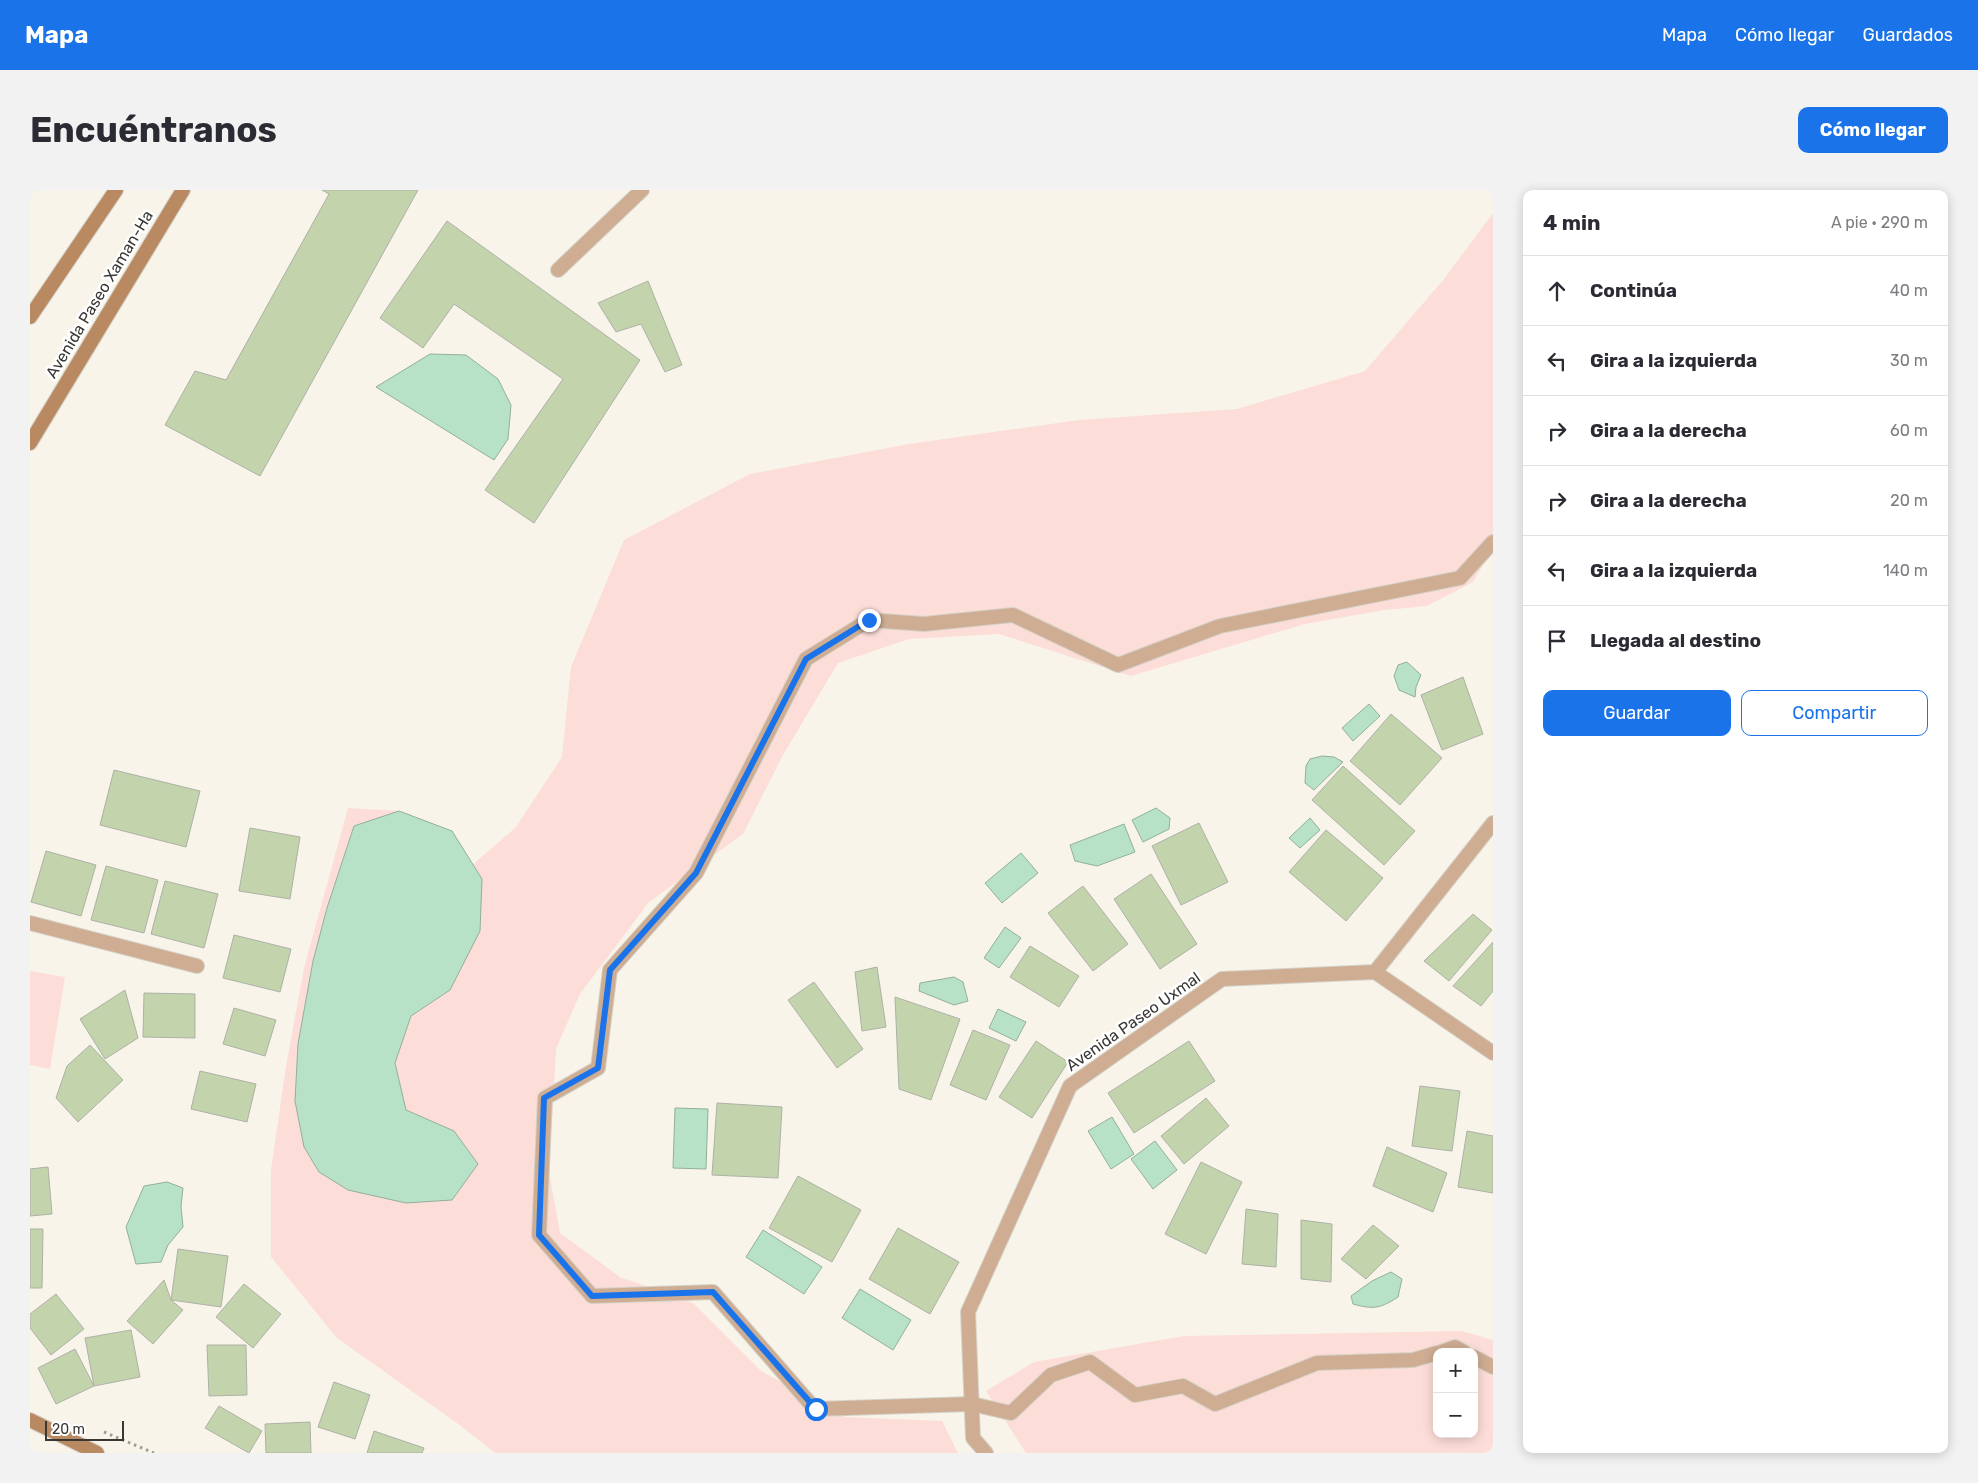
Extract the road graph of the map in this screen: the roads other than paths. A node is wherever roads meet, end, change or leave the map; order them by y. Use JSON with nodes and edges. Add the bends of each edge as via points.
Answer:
{"nodes":[{"id":1,"x":116,"y":190,"type":"edge"},
{"id":2,"x":183,"y":190,"type":"edge"},
{"id":3,"x":642,"y":190,"type":"edge"},
{"id":4,"x":558,"y":270,"type":"dead end"},
{"id":5,"x":30,"y":317,"type":"edge"},
{"id":6,"x":30,"y":443,"type":"edge"},
{"id":7,"x":1493,"y":542,"type":"edge"},
{"id":8,"x":1493,"y":823,"type":"edge"},
{"id":9,"x":30,"y":923,"type":"edge"},
{"id":10,"x":197,"y":966,"type":"dead end"},
{"id":11,"x":1375,"y":972,"type":"junction"},
{"id":12,"x":1493,"y":1053,"type":"edge"},
{"id":13,"x":1433,"y":1354,"type":"edge"},
{"id":14,"x":1478,"y":1359,"type":"edge"},
{"id":15,"x":1493,"y":1367,"type":"edge"},
{"id":16,"x":972,"y":1404,"type":"junction"},
{"id":17,"x":30,"y":1420,"type":"edge"},
{"id":18,"x":97,"y":1453,"type":"edge"},
{"id":19,"x":986,"y":1453,"type":"edge"}],
"edges":[{"from":1,"to":5,"type":"main road"},
{"from":2,"to":6,"type":"main road","name":"Avenida Paseo Xaman-Ha"},
{"from":3,"to":4,"type":"street"},
{"from":7,"to":16,"type":"street","via":[[1460,578],[1220,626],[1118,665],[1013,615],[924,624],[869,620],[806,659],[696,873],[610,970],[598,1068],[544,1098],[539,1235],[592,1296],[713,1292],[816,1409]]},
{"from":8,"to":11,"type":"street"},
{"from":9,"to":10,"type":"street"},
{"from":11,"to":12,"type":"street"},
{"from":11,"to":16,"type":"street","name":"Avenida Paseo Uxmal","via":[[1222,980],[1070,1086],[968,1312]]},
{"from":13,"to":16,"type":"street","via":[[1413,1360],[1317,1363],[1216,1404],[1183,1386],[1135,1395],[1090,1362],[1052,1375],[1011,1413]]},
{"from":14,"to":15,"type":"street"},
{"from":16,"to":19,"type":"street","name":"Avenida Paseo Uxmal","via":[[972,1438]]},
{"from":17,"to":18,"type":"main road"}]}
